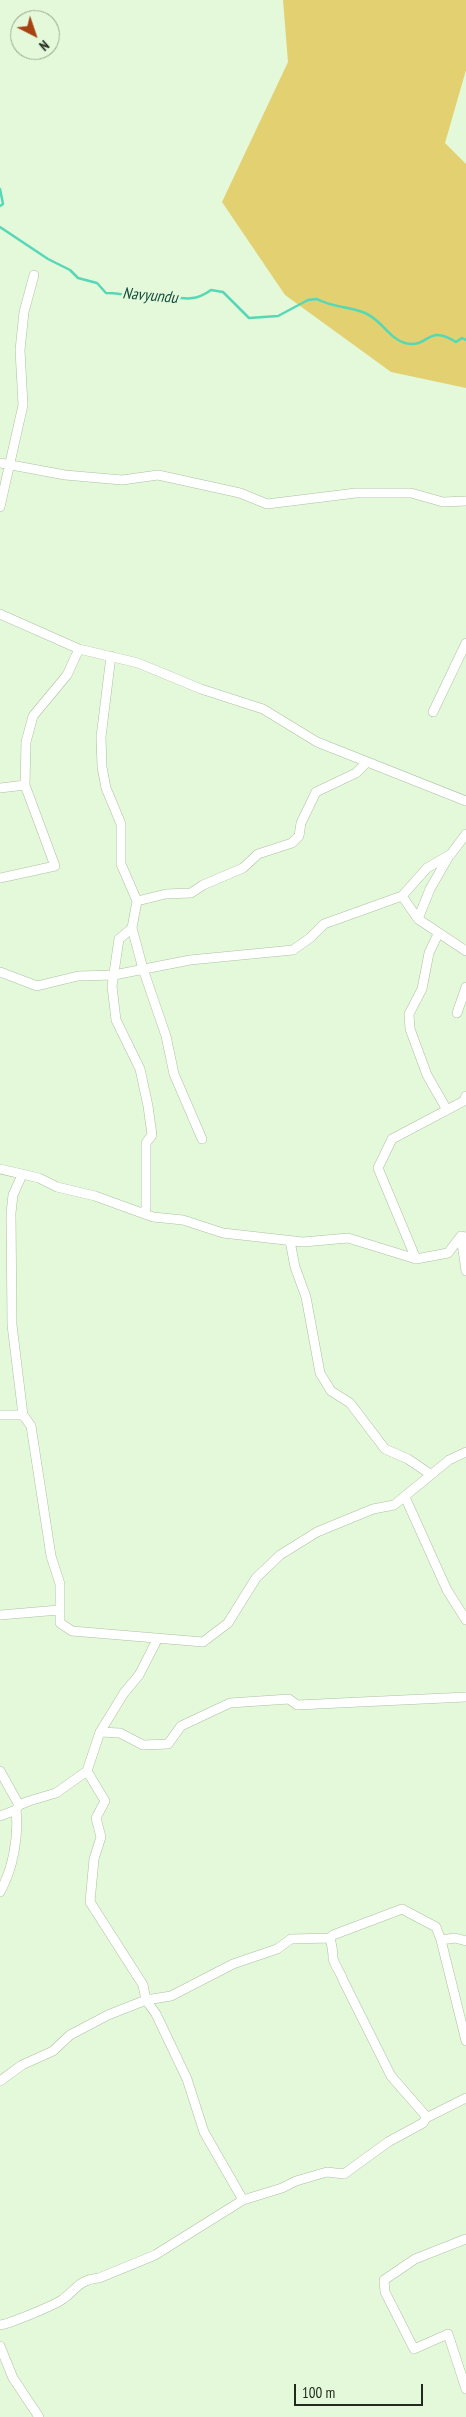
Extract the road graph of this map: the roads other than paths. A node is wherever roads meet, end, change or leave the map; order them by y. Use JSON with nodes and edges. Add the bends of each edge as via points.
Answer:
{"nodes":[{"id":1,"x":34,"y":275,"type":"dead end"},
{"id":2,"x":4,"y":464,"type":"edge"},
{"id":3,"x":466,"y":501,"type":"edge"},
{"id":4,"x":0,"y":507,"type":"edge"},
{"id":5,"x":0,"y":614,"type":"edge"},
{"id":6,"x":466,"y":643,"type":"edge"},
{"id":7,"x":79,"y":649,"type":"junction"},
{"id":8,"x":111,"y":656,"type":"junction"},
{"id":9,"x":433,"y":712,"type":"dead end"},
{"id":10,"x":366,"y":763,"type":"junction"},
{"id":11,"x":25,"y":785,"type":"junction"},
{"id":12,"x":0,"y":788,"type":"edge"},
{"id":13,"x":466,"y":801,"type":"edge"},
{"id":14,"x":466,"y":834,"type":"edge"},
{"id":15,"x":450,"y":854,"type":"junction"},
{"id":16,"x":0,"y":878,"type":"edge"},
{"id":17,"x":402,"y":896,"type":"junction"},
{"id":18,"x":137,"y":901,"type":"junction"},
{"id":19,"x":418,"y":919,"type":"junction"},
{"id":20,"x":132,"y":928,"type":"junction"},
{"id":21,"x":438,"y":934,"type":"junction"},
{"id":22,"x":466,"y":950,"type":"edge"},
{"id":23,"x":143,"y":969,"type":"junction"},
{"id":24,"x":0,"y":972,"type":"edge"},
{"id":25,"x":114,"y":975,"type":"junction"},
{"id":26,"x":466,"y":987,"type":"edge"},
{"id":27,"x":464,"y":999,"type":"edge"},
{"id":28,"x":456,"y":1013,"type":"dead end"},
{"id":29,"x":465,"y":1100,"type":"edge"},
{"id":30,"x":447,"y":1110,"type":"junction"},
{"id":31,"x":202,"y":1139,"type":"dead end"},
{"id":32,"x":0,"y":1169,"type":"edge"},
{"id":33,"x":22,"y":1175,"type":"junction"},
{"id":34,"x":144,"y":1212,"type":"junction"},
{"id":35,"x":464,"y":1237,"type":"edge"},
{"id":36,"x":290,"y":1241,"type":"junction"},
{"id":37,"x":416,"y":1259,"type":"junction"},
{"id":38,"x":466,"y":1271,"type":"edge"},
{"id":39,"x":0,"y":1414,"type":"edge"},
{"id":40,"x":23,"y":1415,"type":"junction"},
{"id":41,"x":466,"y":1452,"type":"edge"},
{"id":42,"x":430,"y":1474,"type":"junction"},
{"id":43,"x":405,"y":1497,"type":"junction"},
{"id":44,"x":59,"y":1610,"type":"junction"},
{"id":45,"x":0,"y":1615,"type":"edge"},
{"id":46,"x":466,"y":1620,"type":"edge"},
{"id":47,"x":158,"y":1638,"type":"junction"},
{"id":48,"x":466,"y":1697,"type":"edge"},
{"id":49,"x":100,"y":1732,"type":"junction"},
{"id":50,"x":0,"y":1771,"type":"edge"},
{"id":51,"x":87,"y":1771,"type":"junction"},
{"id":52,"x":17,"y":1808,"type":"junction"},
{"id":53,"x":0,"y":1816,"type":"edge"},
{"id":54,"x":0,"y":1892,"type":"edge"},
{"id":55,"x":330,"y":1938,"type":"junction"},
{"id":56,"x":441,"y":1940,"type":"junction"},
{"id":57,"x":466,"y":1941,"type":"edge"},
{"id":58,"x":146,"y":2000,"type":"junction"},
{"id":59,"x":466,"y":2041,"type":"edge"},
{"id":60,"x":0,"y":2081,"type":"edge"},
{"id":61,"x":466,"y":2098,"type":"edge"},
{"id":62,"x":426,"y":2118,"type":"junction"},
{"id":63,"x":243,"y":2200,"type":"junction"},
{"id":64,"x":466,"y":2239,"type":"edge"},
{"id":65,"x":0,"y":2325,"type":"edge"},
{"id":66,"x":0,"y":2346,"type":"edge"},
{"id":67,"x":466,"y":2389,"type":"edge"},
{"id":68,"x":40,"y":2417,"type":"edge"}],
"edges":[{"from":1,"to":2,"type":"street","via":[[24,312],[20,350],[23,405]]},
{"from":2,"to":3,"type":"street","via":[[65,475],[122,480],[158,475],[240,493],[267,504],[356,492],[411,493],[443,502]]},
{"from":2,"to":4,"type":"street"},
{"from":5,"to":7,"type":"street"},
{"from":6,"to":9,"type":"street"},
{"from":7,"to":8,"type":"street"},
{"from":7,"to":11,"type":"street","via":[[67,675],[33,716],[26,742]]},
{"from":8,"to":10,"type":"street","via":[[263,709],[317,742]]},
{"from":8,"to":18,"type":"street","via":[[101,738],[102,767],[106,788],[121,824],[121,864]]},
{"from":10,"to":13,"type":"street"},
{"from":10,"to":18,"type":"street","via":[[356,774],[316,792],[301,823],[299,836],[292,843],[258,854],[243,868],[190,893],[166,894]]},
{"from":11,"to":12,"type":"street"},
{"from":11,"to":16,"type":"street","via":[[55,866]]},
{"from":14,"to":15,"type":"street"},
{"from":15,"to":17,"type":"street","via":[[427,868]]},
{"from":15,"to":19,"type":"street"},
{"from":17,"to":19,"type":"street"},
{"from":17,"to":23,"type":"street","via":[[324,924],[293,950],[215,956]]},
{"from":18,"to":20,"type":"street"},
{"from":19,"to":21,"type":"street"},
{"from":20,"to":23,"type":"street"},
{"from":20,"to":25,"type":"street","via":[[119,939]]},
{"from":21,"to":22,"type":"street"},
{"from":21,"to":30,"type":"street","via":[[429,953],[422,989],[409,1014],[410,1029],[426,1075]]},
{"from":23,"to":25,"type":"street"},
{"from":23,"to":31,"type":"street","via":[[166,1036],[174,1074]]},
{"from":24,"to":25,"type":"street","via":[[37,986],[78,976]]},
{"from":25,"to":34,"type":"street","via":[[116,1020],[140,1069],[152,1135],[146,1143]]},
{"from":26,"to":27,"type":"street"},
{"from":27,"to":28,"type":"street"},
{"from":29,"to":30,"type":"street"},
{"from":30,"to":37,"type":"street","via":[[392,1139],[378,1168]]},
{"from":32,"to":33,"type":"street"},
{"from":33,"to":34,"type":"street"},
{"from":33,"to":40,"type":"street","via":[[13,1195],[11,1213],[12,1325]]},
{"from":34,"to":36,"type":"street","via":[[153,1217],[184,1220],[223,1233]]},
{"from":35,"to":37,"type":"street","via":[[448,1253]]},
{"from":35,"to":38,"type":"street"},
{"from":36,"to":37,"type":"street","via":[[348,1238]]},
{"from":36,"to":42,"type":"street","via":[[306,1297],[320,1373],[331,1391],[350,1403],[385,1449]]},
{"from":39,"to":40,"type":"street"},
{"from":40,"to":44,"type":"street","via":[[31,1426],[51,1556],[60,1584]]},
{"from":41,"to":42,"type":"street"},
{"from":42,"to":43,"type":"street"},
{"from":43,"to":46,"type":"street","via":[[448,1590]]},
{"from":43,"to":47,"type":"street","via":[[394,1505],[373,1509],[317,1532],[280,1556],[256,1578],[228,1623],[203,1642]]},
{"from":44,"to":45,"type":"street"},
{"from":44,"to":47,"type":"street","via":[[60,1623],[72,1631]]},
{"from":47,"to":49,"type":"street","via":[[139,1675]]},
{"from":48,"to":49,"type":"street","via":[[296,1705],[289,1700],[230,1703],[181,1726],[168,1744],[143,1745],[120,1733]]},
{"from":49,"to":51,"type":"street"},
{"from":50,"to":52,"type":"street"},
{"from":51,"to":52,"type":"street","via":[[56,1793]]},
{"from":51,"to":58,"type":"street","via":[[105,1801],[96,1818],[101,1837],[94,1859],[90,1902],[143,1985]]},
{"from":52,"to":53,"type":"street"},
{"from":52,"to":54,"type":"street","via":[[16,1838]]},
{"from":55,"to":56,"type":"street","via":[[402,1909],[436,1927]]},
{"from":55,"to":58,"type":"street","via":[[291,1939],[277,1949],[233,1964],[171,1996]]},
{"from":55,"to":62,"type":"street","via":[[334,1960],[392,2076]]},
{"from":56,"to":57,"type":"street","via":[[455,1938]]},
{"from":56,"to":59,"type":"street"},
{"from":58,"to":60,"type":"street","via":[[82,2028],[53,2052],[22,2065]]},
{"from":58,"to":63,"type":"street","via":[[156,2014],[187,2080],[196,2115],[212,2150]]},
{"from":61,"to":62,"type":"street"},
{"from":62,"to":63,"type":"street","via":[[343,2175],[327,2172]]},
{"from":63,"to":65,"type":"street","via":[[154,2255],[90,2279],[75,2286],[63,2299]]},
{"from":64,"to":67,"type":"street","via":[[415,2259],[384,2280],[385,2292],[414,2349],[448,2334]]},
{"from":66,"to":68,"type":"street","via":[[13,2378]]}]}
